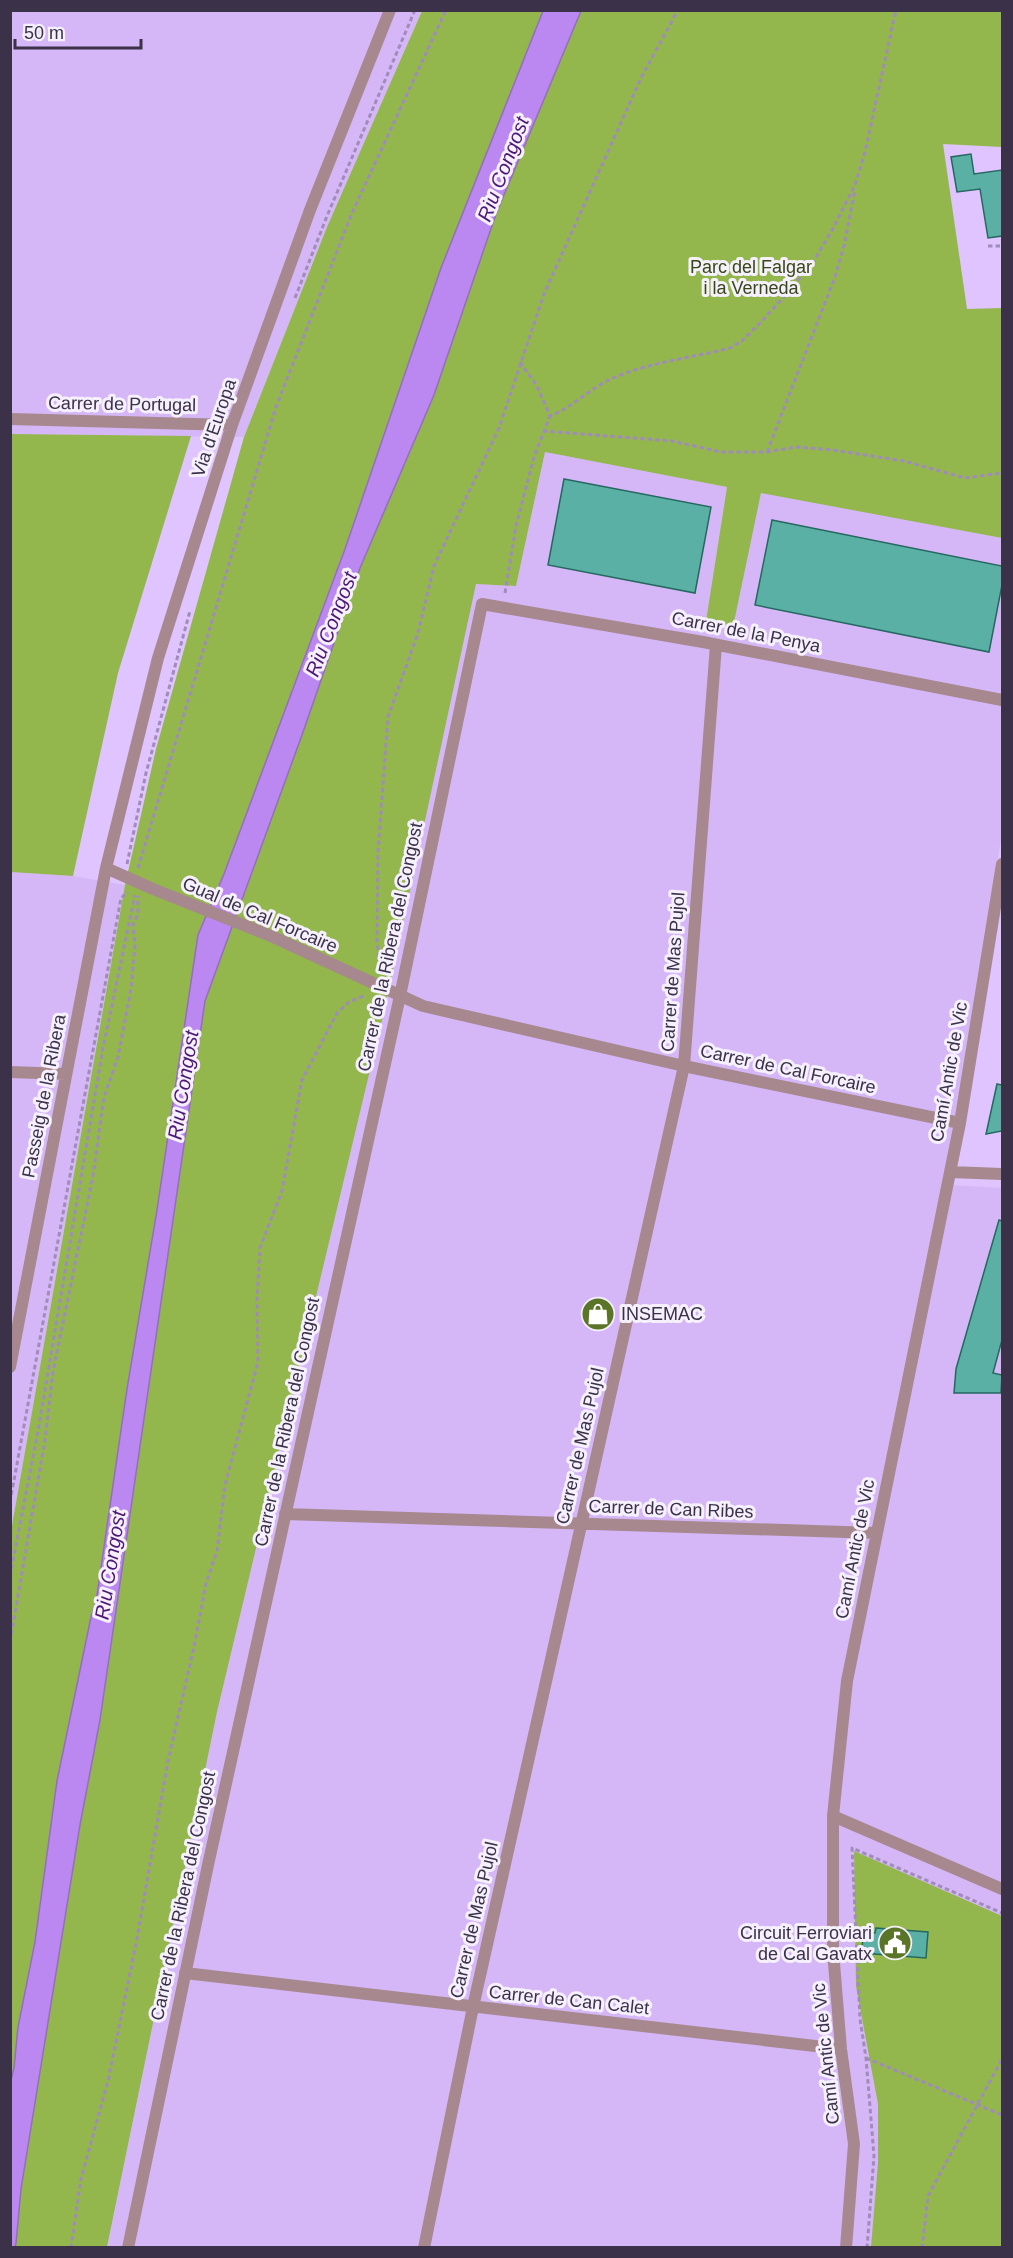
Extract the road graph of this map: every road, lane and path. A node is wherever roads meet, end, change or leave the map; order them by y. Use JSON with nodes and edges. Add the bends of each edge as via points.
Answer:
{"nodes":[{"id":1,"x":390,"y":10,"type":"edge"},
{"id":2,"x":415,"y":10,"type":"edge"},
{"id":3,"x":446,"y":10,"type":"edge"},
{"id":4,"x":678,"y":10,"type":"edge"},
{"id":5,"x":896,"y":10,"type":"edge"},
{"id":6,"x":855,"y":185,"type":"junction"},
{"id":7,"x":988,"y":246,"type":"dead end"},
{"id":8,"x":1002,"y":246,"type":"edge"},
{"id":9,"x":293,"y":304,"type":"dead end"},
{"id":10,"x":520,"y":362,"type":"junction"},
{"id":11,"x":550,"y":416,"type":"junction"},
{"id":12,"x":10,"y":419,"type":"edge"},
{"id":13,"x":232,"y":425,"type":"junction"},
{"id":14,"x":543,"y":431,"type":"junction"},
{"id":15,"x":767,"y":452,"type":"junction"},
{"id":16,"x":1002,"y":473,"type":"edge"},
{"id":17,"x":482,"y":604,"type":"joint"},
{"id":18,"x":191,"y":605,"type":"dead end"},
{"id":19,"x":503,"y":606,"type":"junction"},
{"id":20,"x":716,"y":645,"type":"junction"},
{"id":21,"x":1002,"y":700,"type":"edge"},
{"id":22,"x":1002,"y":864,"type":"edge"},
{"id":23,"x":106,"y":868,"type":"junction"},
{"id":24,"x":125,"y":876,"type":"junction"},
{"id":25,"x":138,"y":883,"type":"junction"},
{"id":26,"x":121,"y":898,"type":"junction"},
{"id":27,"x":383,"y":988,"type":"junction"},
{"id":28,"x":400,"y":996,"type":"junction"},
{"id":29,"x":684,"y":1066,"type":"junction"},
{"id":30,"x":10,"y":1072,"type":"edge"},
{"id":31,"x":66,"y":1074,"type":"junction"},
{"id":32,"x":960,"y":1123,"type":"junction"},
{"id":33,"x":950,"y":1172,"type":"junction"},
{"id":34,"x":1002,"y":1174,"type":"edge"},
{"id":35,"x":10,"y":1367,"type":"edge"},
{"id":36,"x":10,"y":1502,"type":"edge"},
{"id":37,"x":285,"y":1514,"type":"junction"},
{"id":38,"x":581,"y":1524,"type":"junction"},
{"id":39,"x":876,"y":1533,"type":"junction"},
{"id":40,"x":10,"y":1576,"type":"edge"},
{"id":41,"x":10,"y":1642,"type":"edge"},
{"id":42,"x":833,"y":1816,"type":"junction"},
{"id":43,"x":1002,"y":1889,"type":"edge"},
{"id":44,"x":1002,"y":1913,"type":"edge"},
{"id":45,"x":185,"y":1973,"type":"junction"},
{"id":46,"x":474,"y":2007,"type":"junction"},
{"id":47,"x":841,"y":2049,"type":"junction"},
{"id":48,"x":866,"y":2058,"type":"junction"},
{"id":49,"x":1002,"y":2059,"type":"edge"},
{"id":50,"x":978,"y":2105,"type":"junction"},
{"id":51,"x":1002,"y":2115,"type":"edge"},
{"id":52,"x":71,"y":2247,"type":"edge"},
{"id":53,"x":128,"y":2247,"type":"edge"},
{"id":54,"x":424,"y":2247,"type":"edge"},
{"id":55,"x":846,"y":2247,"type":"edge"},
{"id":56,"x":867,"y":2247,"type":"edge"},
{"id":57,"x":922,"y":2247,"type":"edge"}],
"edges":[{"from":1,"to":13,"type":"street","name":"Via d'Europa","via":[[310,210]]},
{"from":2,"to":9,"type":"path"},
{"from":3,"to":25,"type":"path","via":[[352,213],[276,407],[138,863]]},
{"from":4,"to":10,"type":"path","via":[[641,78],[544,294]]},
{"from":5,"to":6,"type":"path"},
{"from":6,"to":11,"type":"path","via":[[815,259],[742,341],[730,348],[613,378]]},
{"from":6,"to":15,"type":"path","via":[[835,277]]},
{"from":7,"to":8,"type":"path"},
{"from":10,"to":11,"type":"path","via":[[537,386]]},
{"from":10,"to":27,"type":"path","via":[[499,428],[434,566],[418,633],[388,717],[378,852],[377,943]]},
{"from":11,"to":14,"type":"path"},
{"from":12,"to":13,"type":"street","name":"Carrer de Portugal"},
{"from":13,"to":23,"type":"street","name":"Via d'Europa","via":[[158,658]]},
{"from":14,"to":15,"type":"path","via":[[672,441],[721,452]]},
{"from":14,"to":19,"type":"path","via":[[516,526]]},
{"from":15,"to":16,"type":"path","via":[[796,447],[833,450],[904,461],[965,478]]},
{"from":17,"to":19,"type":"street","name":"Carrer de la Penya"},
{"from":17,"to":28,"type":"street","name":"Carrer de la Ribera del Congost"},
{"from":18,"to":24,"type":"path","via":[[146,773]]},
{"from":19,"to":20,"type":"street","name":"Carrer de la Penya"},
{"from":20,"to":21,"type":"street","name":"Carrer de la Penya"},
{"from":20,"to":29,"type":"street","name":"Carrer de Mas Pujol"},
{"from":22,"to":32,"type":"street","name":"Camí Antic de Vic"},
{"from":23,"to":24,"type":"street","name":"Gual de Cal Forcaire"},
{"from":23,"to":31,"type":"street","name":"Passeig de la Ribera"},
{"from":24,"to":25,"type":"street","name":"Gual de Cal Forcaire"},
{"from":24,"to":26,"type":"path"},
{"from":25,"to":26,"type":"path"},
{"from":25,"to":27,"type":"street","name":"Gual de Cal Forcaire","via":[[272,936]]},
{"from":26,"to":36,"type":"path"},
{"from":27,"to":28,"type":"street","name":"Gual de Cal Forcaire"},
{"from":27,"to":52,"type":"path","via":[[342,1006],[302,1080],[282,1191],[260,1248],[258,1362],[225,1485],[217,1551],[206,1583],[168,1761],[108,2081],[81,2180]]},
{"from":28,"to":29,"type":"street","name":"Carrer de Cal Forcaire","via":[[423,1006]]},
{"from":28,"to":37,"type":"street","name":"Carrer de la Ribera del Congost"},
{"from":29,"to":32,"type":"street","name":"Carrer de Cal Forcaire"},
{"from":29,"to":38,"type":"street","name":"Carrer de Mas Pujol"},
{"from":30,"to":31,"type":"street"},
{"from":31,"to":35,"type":"street","name":"Passeig de la Ribera"},
{"from":32,"to":33,"type":"street","name":"Camí Antic de Vic"},
{"from":33,"to":34,"type":"street"},
{"from":33,"to":39,"type":"street","name":"Camí Antic de Vic"},
{"from":37,"to":38,"type":"street","name":"Carrer de Can Ribes"},
{"from":37,"to":45,"type":"street","name":"Carrer de la Ribera del Congost"},
{"from":38,"to":39,"type":"street","name":"Carrer de Can Ribes"},
{"from":38,"to":46,"type":"street","name":"Carrer de Mas Pujol"},
{"from":39,"to":42,"type":"street","name":"Camí Antic de Vic","via":[[847,1682]]},
{"from":40,"to":41,"type":"path","via":[[103,1048],[136,892],[138,914],[133,925],[131,989],[118,1057],[104,1097],[93,1176],[53,1372]]},
{"from":42,"to":43,"type":"street"},
{"from":42,"to":47,"type":"street","name":"Camí Antic de Vic","via":[[833,1951]]},
{"from":44,"to":48,"type":"path","via":[[852,1848],[860,2019]]},
{"from":45,"to":46,"type":"street","name":"Carrer de Can Calet"},
{"from":45,"to":53,"type":"street","name":"Carrer de la Ribera del Congost"},
{"from":46,"to":47,"type":"street","name":"Carrer de Can Calet"},
{"from":46,"to":54,"type":"street","name":"Carrer de Mas Pujol"},
{"from":47,"to":55,"type":"street","name":"Camí Antic de Vic","via":[[854,2144]]},
{"from":48,"to":50,"type":"path"},
{"from":48,"to":56,"type":"path","via":[[874,2156]]},
{"from":49,"to":50,"type":"path"},
{"from":50,"to":51,"type":"path"},
{"from":50,"to":57,"type":"path","via":[[928,2196]]}]}
